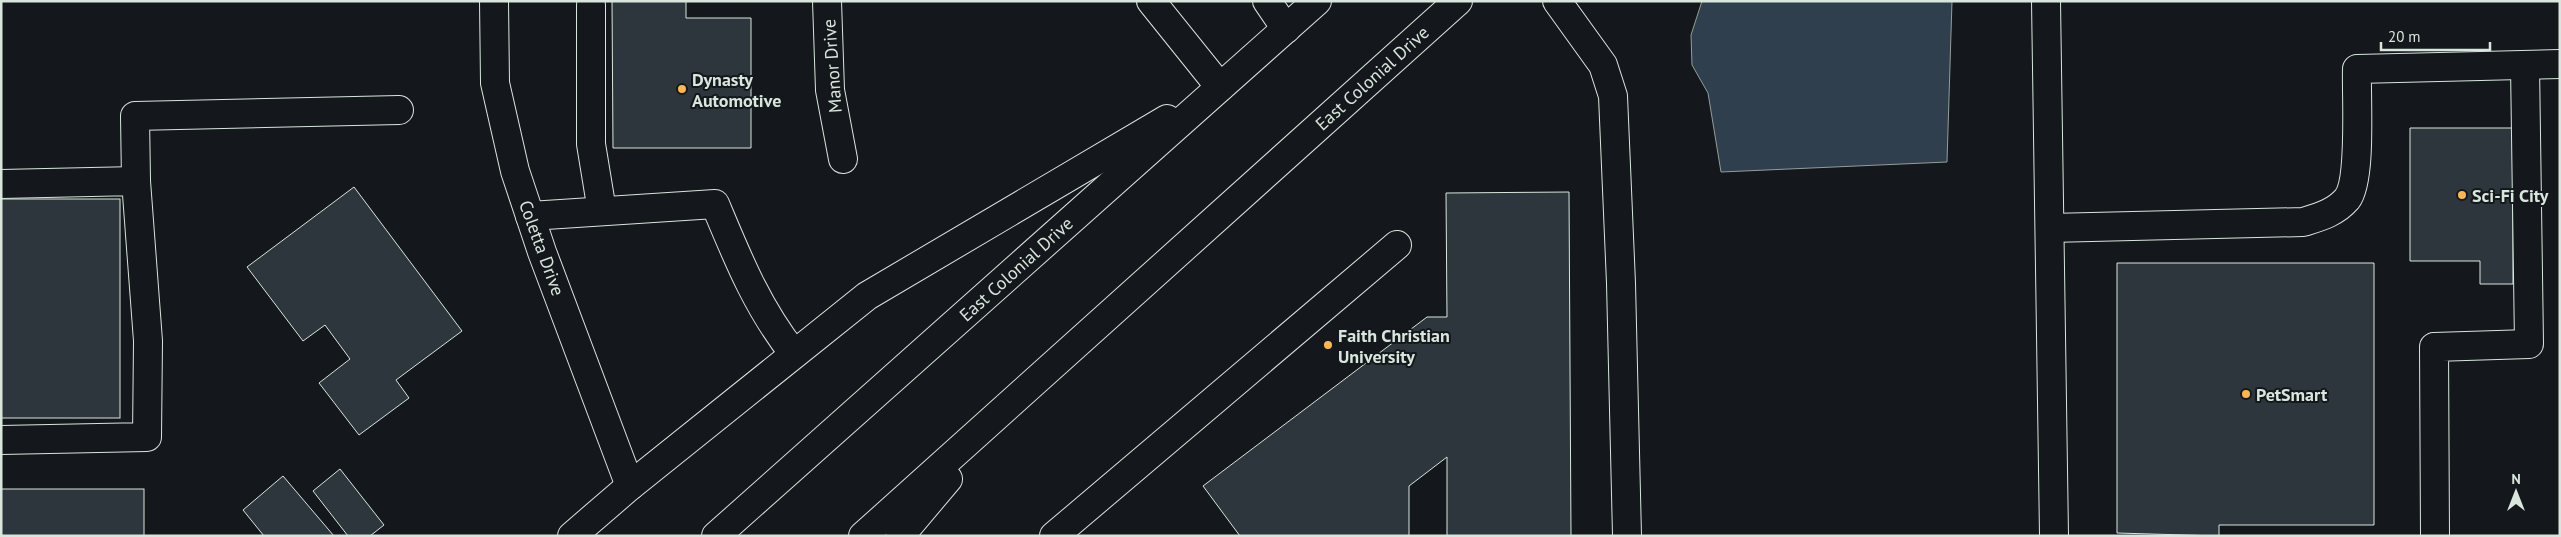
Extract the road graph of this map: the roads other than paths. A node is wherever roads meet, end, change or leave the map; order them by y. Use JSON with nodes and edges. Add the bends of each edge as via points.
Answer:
{"nodes":[{"id":1,"x":494,"y":1,"type":"edge"},
{"id":2,"x":827,"y":1,"type":"edge"},
{"id":3,"x":1151,"y":1,"type":"edge"},
{"id":4,"x":1267,"y":1,"type":"edge"},
{"id":5,"x":1316,"y":1,"type":"edge"},
{"id":6,"x":1458,"y":1,"type":"edge"},
{"id":7,"x":1558,"y":1,"type":"edge"},
{"id":8,"x":2046,"y":1,"type":"edge"},
{"id":9,"x":591,"y":5,"type":"dead end"},
{"id":10,"x":1286,"y":29,"type":"junction"},
{"id":11,"x":2560,"y":64,"type":"edge"},
{"id":12,"x":2525,"y":65,"type":"junction"},
{"id":13,"x":1220,"y":87,"type":"junction"},
{"id":14,"x":399,"y":110,"type":"dead end"},
{"id":15,"x":843,"y":159,"type":"dead end"},
{"id":16,"x":136,"y":181,"type":"junction"},
{"id":17,"x":1,"y":184,"type":"edge"},
{"id":18,"x":602,"y":211,"type":"junction"},
{"id":19,"x":530,"y":216,"type":"junction"},
{"id":20,"x":2050,"y":228,"type":"junction"},
{"id":21,"x":1397,"y":245,"type":"dead end"},
{"id":22,"x":794,"y":354,"type":"junction"},
{"id":23,"x":1007,"y":408,"type":"junction"},
{"id":24,"x":1,"y":440,"type":"edge"},
{"id":25,"x":630,"y":486,"type":"junction"},
{"id":26,"x":572,"y":536,"type":"edge"},
{"id":27,"x":716,"y":536,"type":"edge"},
{"id":28,"x":863,"y":536,"type":"edge"},
{"id":29,"x":900,"y":536,"type":"edge"},
{"id":30,"x":1054,"y":536,"type":"edge"},
{"id":31,"x":1627,"y":536,"type":"edge"},
{"id":32,"x":2054,"y":536,"type":"edge"},
{"id":33,"x":2435,"y":536,"type":"edge"}],
"edges":[{"from":1,"to":19,"type":"main road","name":"Coletta Drive","via":[[495,83],[515,171]]},
{"from":2,"to":15,"type":"main road","name":"Manor Drive","via":[[830,90]]},
{"from":3,"to":13,"type":"main road"},
{"from":4,"to":10,"type":"main road"},
{"from":5,"to":10,"type":"main road","name":"East Colonial Drive"},
{"from":6,"to":23,"type":"main road","name":"East Colonial Drive"},
{"from":7,"to":31,"type":"main road","via":[[1603,65],[1613,96]]},
{"from":8,"to":20,"type":"main road"},
{"from":9,"to":18,"type":"main road","via":[[591,144]]},
{"from":10,"to":13,"type":"main road","name":"East Colonial Drive"},
{"from":11,"to":12,"type":"main road"},
{"from":12,"to":20,"type":"main road","via":[[2357,69],[2356,176],[2347,198],[2328,215],[2303,222]]},
{"from":12,"to":33,"type":"main road","via":[[2529,344],[2434,347]]},
{"from":13,"to":22,"type":"main road","via":[[866,296]]},
{"from":13,"to":27,"type":"main road","name":"East Colonial Drive"},
{"from":14,"to":16,"type":"main road","via":[[135,116]]},
{"from":16,"to":17,"type":"main road"},
{"from":16,"to":24,"type":"main road","via":[[148,341],[147,437]]},
{"from":18,"to":19,"type":"main road"},
{"from":18,"to":22,"type":"main road","via":[[715,204],[752,291],[772,326]]},
{"from":19,"to":25,"type":"main road","name":"Coletta Drive"},
{"from":20,"to":32,"type":"main road"},
{"from":21,"to":30,"type":"main road"},
{"from":22,"to":25,"type":"main road"},
{"from":23,"to":28,"type":"main road","name":"East Colonial Drive"},
{"from":23,"to":29,"type":"main road"},
{"from":25,"to":26,"type":"main road"}]}
